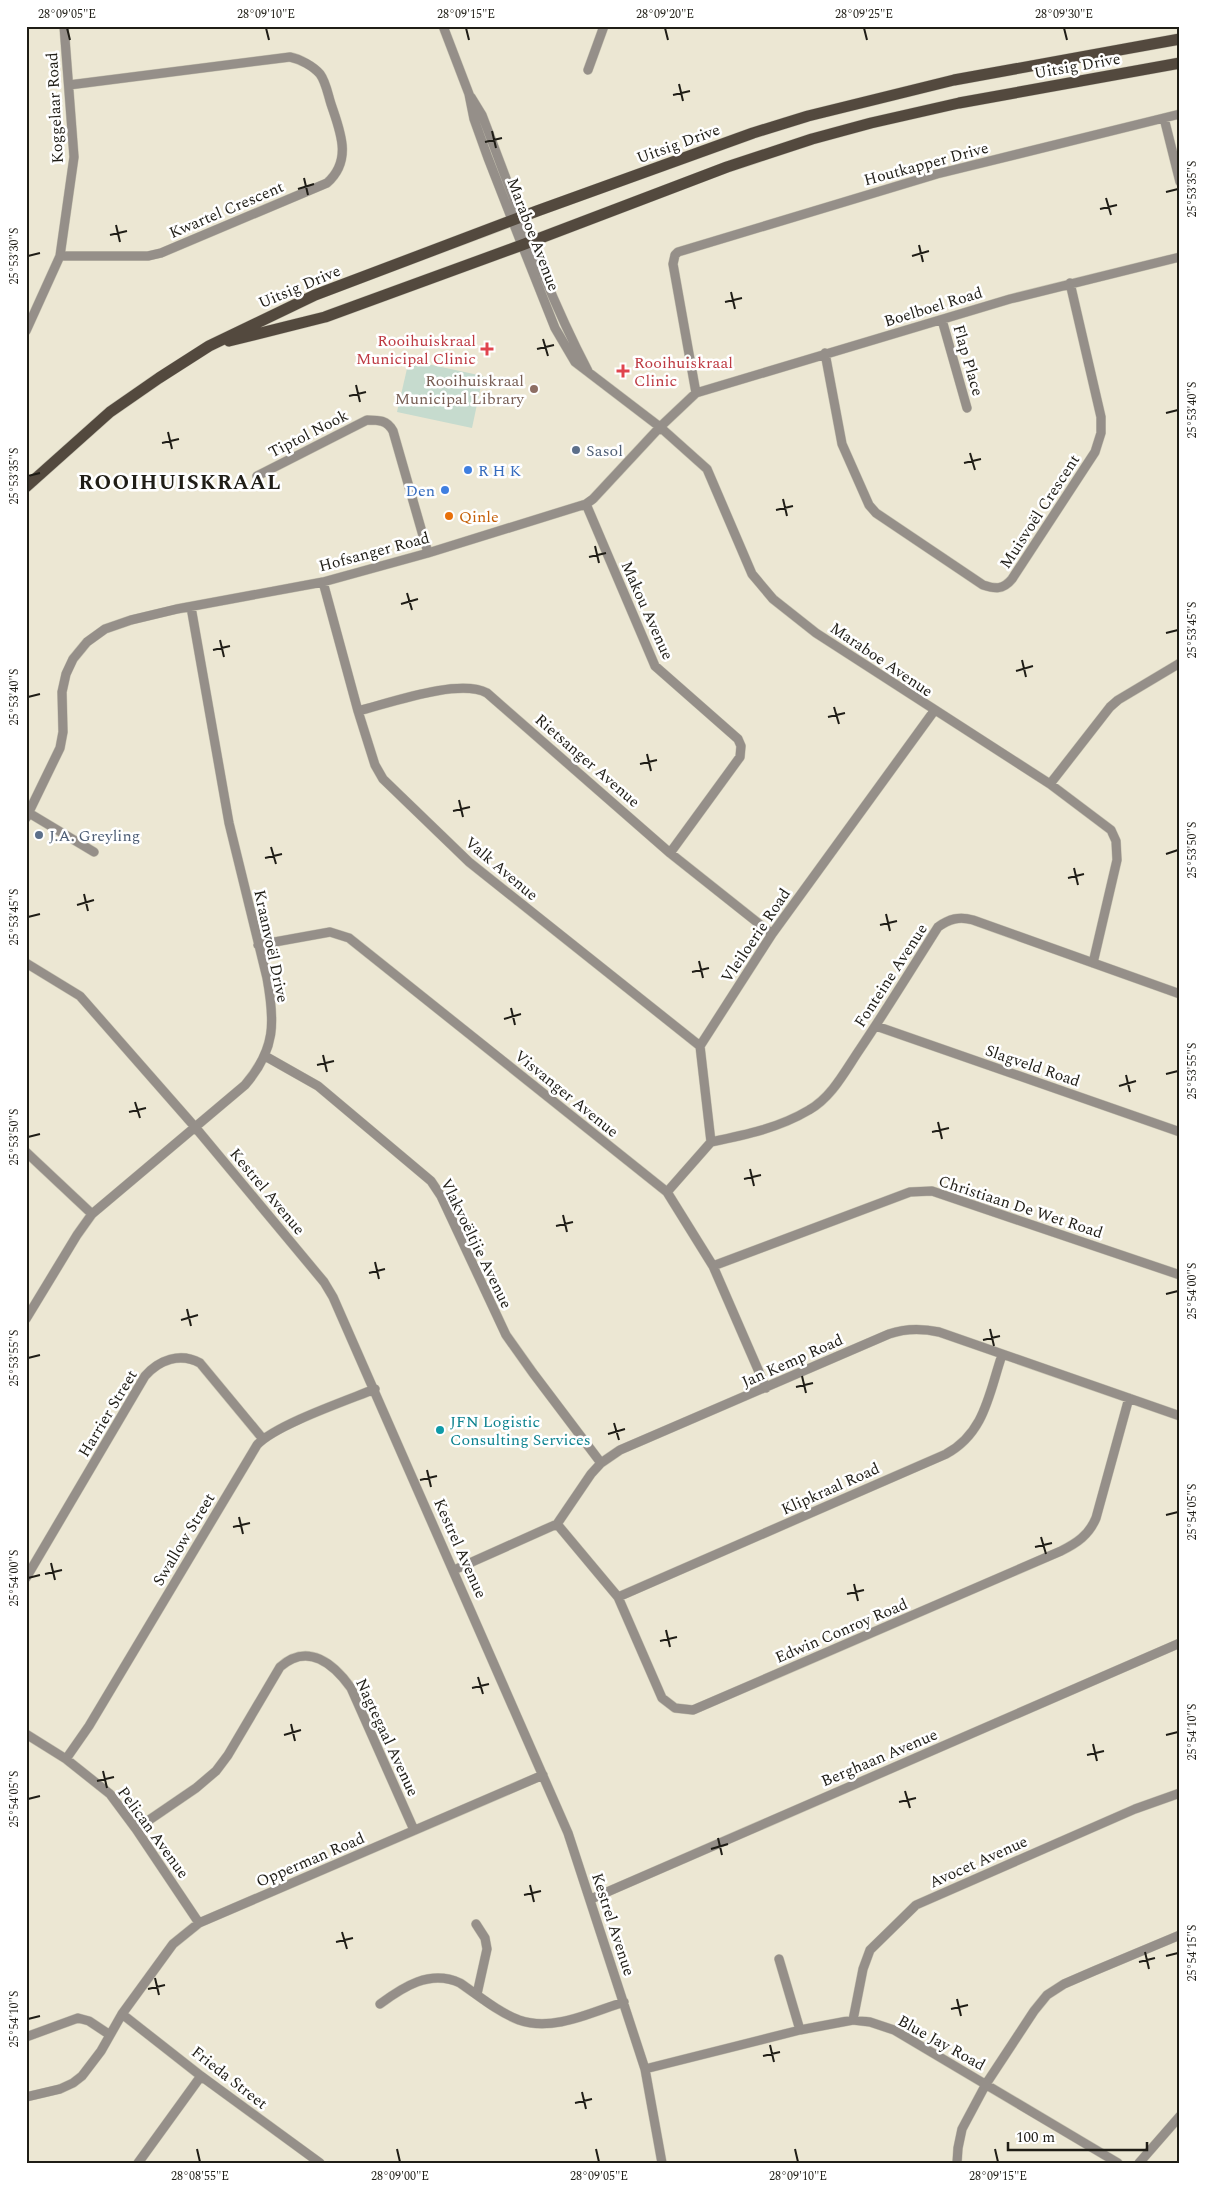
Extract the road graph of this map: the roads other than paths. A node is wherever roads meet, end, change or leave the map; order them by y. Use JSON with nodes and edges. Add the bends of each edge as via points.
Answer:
{"nodes":[{"id":1,"x":64,"y":26,"type":"edge"},
{"id":2,"x":443,"y":26,"type":"edge"},
{"id":3,"x":604,"y":26,"type":"edge"},
{"id":4,"x":1180,"y":39,"type":"edge"},
{"id":5,"x":1180,"y":63,"type":"edge"},
{"id":6,"x":588,"y":70,"type":"dead end"},
{"id":7,"x":69,"y":85,"type":"junction"},
{"id":8,"x":1180,"y":114,"type":"edge"},
{"id":9,"x":1164,"y":118,"type":"junction"},
{"id":10,"x":1180,"y":182,"type":"edge"},
{"id":11,"x":516,"y":219,"type":"junction"},
{"id":12,"x":526,"y":244,"type":"junction"},
{"id":13,"x":60,"y":256,"type":"junction"},
{"id":14,"x":1180,"y":257,"type":"edge"},
{"id":15,"x":1070,"y":283,"type":"junction"},
{"id":16,"x":942,"y":320,"type":"junction"},
{"id":17,"x":26,"y":331,"type":"edge"},
{"id":18,"x":209,"y":346,"type":"junction"},
{"id":19,"x":825,"y":353,"type":"junction"},
{"id":20,"x":696,"y":393,"type":"junction"},
{"id":21,"x":967,"y":408,"type":"dead end"},
{"id":22,"x":660,"y":427,"type":"junction"},
{"id":23,"x":257,"y":476,"type":"dead end"},
{"id":24,"x":26,"y":487,"type":"edge"},
{"id":25,"x":586,"y":504,"type":"junction"},
{"id":26,"x":428,"y":552,"type":"junction"},
{"id":27,"x":323,"y":582,"type":"junction"},
{"id":28,"x":192,"y":607,"type":"junction"},
{"id":29,"x":1180,"y":663,"type":"edge"},
{"id":30,"x":358,"y":711,"type":"junction"},
{"id":31,"x":934,"y":711,"type":"junction"},
{"id":32,"x":1050,"y":784,"type":"junction"},
{"id":33,"x":28,"y":815,"type":"edge"},
{"id":34,"x":94,"y":852,"type":"dead end"},
{"id":35,"x":670,"y":853,"type":"junction"},
{"id":36,"x":772,"y":934,"type":"junction"},
{"id":37,"x":258,"y":945,"type":"junction"},
{"id":38,"x":26,"y":963,"type":"edge"},
{"id":39,"x":1093,"y":963,"type":"junction"},
{"id":40,"x":1180,"y":994,"type":"edge"},
{"id":41,"x":876,"y":1026,"type":"junction"},
{"id":42,"x":700,"y":1046,"type":"junction"},
{"id":43,"x":265,"y":1056,"type":"junction"},
{"id":44,"x":195,"y":1127,"type":"junction"},
{"id":45,"x":1180,"y":1132,"type":"edge"},
{"id":46,"x":711,"y":1142,"type":"junction"},
{"id":47,"x":26,"y":1152,"type":"edge"},
{"id":48,"x":667,"y":1192,"type":"junction"},
{"id":49,"x":92,"y":1214,"type":"junction"},
{"id":50,"x":713,"y":1266,"type":"junction"},
{"id":51,"x":1180,"y":1275,"type":"edge"},
{"id":52,"x":26,"y":1319,"type":"edge"},
{"id":53,"x":1002,"y":1354,"type":"junction"},
{"id":54,"x":766,"y":1388,"type":"junction"},
{"id":55,"x":375,"y":1389,"type":"junction"},
{"id":56,"x":1129,"y":1398,"type":"junction"},
{"id":57,"x":1180,"y":1416,"type":"edge"},
{"id":58,"x":263,"y":1439,"type":"junction"},
{"id":59,"x":601,"y":1462,"type":"junction"},
{"id":60,"x":557,"y":1524,"type":"junction"},
{"id":61,"x":454,"y":1570,"type":"junction"},
{"id":62,"x":26,"y":1578,"type":"edge"},
{"id":63,"x":618,"y":1597,"type":"junction"},
{"id":64,"x":1180,"y":1643,"type":"edge"},
{"id":65,"x":26,"y":1734,"type":"edge"},
{"id":66,"x":66,"y":1759,"type":"junction"},
{"id":67,"x":543,"y":1775,"type":"junction"},
{"id":68,"x":1180,"y":1793,"type":"edge"},
{"id":69,"x":136,"y":1828,"type":"junction"},
{"id":70,"x":414,"y":1830,"type":"junction"},
{"id":71,"x":591,"y":1899,"type":"junction"},
{"id":72,"x":199,"y":1923,"type":"junction"},
{"id":73,"x":476,"y":1924,"type":"dead end"},
{"id":74,"x":1180,"y":1935,"type":"edge"},
{"id":75,"x":779,"y":1959,"type":"dead end"},
{"id":76,"x":477,"y":1994,"type":"junction"},
{"id":77,"x":624,"y":2002,"type":"junction"},
{"id":78,"x":380,"y":2004,"type":"dead end"},
{"id":79,"x":122,"y":2014,"type":"junction"},
{"id":80,"x":852,"y":2020,"type":"junction"},
{"id":81,"x":800,"y":2030,"type":"junction"},
{"id":82,"x":110,"y":2035,"type":"junction"},
{"id":83,"x":26,"y":2037,"type":"edge"},
{"id":84,"x":645,"y":2069,"type":"junction"},
{"id":85,"x":201,"y":2076,"type":"junction"},
{"id":86,"x":986,"y":2084,"type":"junction"},
{"id":87,"x":26,"y":2097,"type":"edge"},
{"id":88,"x":1180,"y":2116,"type":"edge"},
{"id":89,"x":138,"y":2163,"type":"edge"},
{"id":90,"x":320,"y":2163,"type":"edge"},
{"id":91,"x":662,"y":2163,"type":"edge"},
{"id":92,"x":957,"y":2163,"type":"edge"},
{"id":93,"x":1118,"y":2163,"type":"edge"},
{"id":94,"x":1138,"y":2163,"type":"edge"}],
"edges":[{"from":1,"to":7,"type":"street","name":"Koggelaar Road"},
{"from":2,"to":11,"type":"street","name":"Maraboe Avenue","via":[[469,94],[474,118]]},
{"from":3,"to":6,"type":"street"},
{"from":4,"to":11,"type":"main road","name":"Uitsig Drive","via":[[954,80],[808,116]]},
{"from":5,"to":12,"type":"main road","name":"Uitsig Drive","via":[[959,103],[871,123],[727,167]]},
{"from":7,"to":13,"type":"street","name":"Koggelaar Road","via":[[74,158]]},
{"from":7,"to":13,"type":"street","name":"Kwartel Crescent","via":[[297,58],[322,76],[342,137],[342,158],[341,166],[327,183],[161,253],[148,256]]},
{"from":8,"to":9,"type":"street","name":"Houtkapper Drive"},
{"from":9,"to":10,"type":"street"},
{"from":9,"to":20,"type":"street","name":"Houtkapper Drive","via":[[937,174],[682,250],[674,255],[673,264]]},
{"from":11,"to":12,"type":"street","name":"Maraboe Avenue"},
{"from":11,"to":18,"type":"main road","name":"Uitsig Drive","via":[[315,295]]},
{"from":12,"to":18,"type":"main road","name":"Uitsig Drive","via":[[325,317]]},
{"from":12,"to":22,"type":"street","name":"Maraboe Avenue","via":[[590,374]]},
{"from":13,"to":17,"type":"street","name":"Koggelaar Road"},
{"from":14,"to":15,"type":"street","name":"Boelboel Road"},
{"from":15,"to":16,"type":"street","name":"Boelboel Road"},
{"from":15,"to":19,"type":"street","name":"Muisvoël Crescent","via":[[1101,417],[1101,433],[1095,452],[1004,587],[995,589],[983,585],[873,510],[842,444]]},
{"from":16,"to":19,"type":"street","name":"Boelboel Road"},
{"from":16,"to":21,"type":"street","name":"Flap Place"},
{"from":18,"to":24,"type":"main road","name":"Uitsig Drive","via":[[110,412]]},
{"from":19,"to":20,"type":"street","name":"Boelboel Road"},
{"from":20,"to":22,"type":"street","name":"Hofsanger Road"},
{"from":22,"to":25,"type":"street","name":"Hofsanger Road"},
{"from":22,"to":31,"type":"street","name":"Maraboe Avenue","via":[[711,473],[752,574],[773,599],[816,633]]},
{"from":23,"to":26,"type":"street","name":"Tiptol Nook","via":[[367,420],[381,420],[393,431]]},
{"from":25,"to":26,"type":"street","name":"Hofsanger Road"},
{"from":25,"to":35,"type":"street","name":"Makou Avenue","via":[[654,666],[738,739],[741,746],[740,757]]},
{"from":26,"to":27,"type":"street","name":"Hofsanger Road"},
{"from":27,"to":28,"type":"street","name":"Hofsanger Road"},
{"from":27,"to":30,"type":"street","name":"Valk Avenue"},
{"from":28,"to":33,"type":"street","name":"Hofsanger Road","via":[[105,629],[87,642],[73,659],[62,692],[60,748]]},
{"from":28,"to":37,"type":"street","name":"Kraanvoël Drive","via":[[229,823]]},
{"from":29,"to":32,"type":"street","via":[[1110,707]]},
{"from":30,"to":35,"type":"street","name":"Rietsanger Avenue","via":[[455,688],[479,689],[493,696]]},
{"from":30,"to":42,"type":"street","name":"Valk Avenue","via":[[375,765],[388,785],[469,862]]},
{"from":31,"to":32,"type":"street","name":"Maraboe Avenue"},
{"from":31,"to":36,"type":"street","name":"Vleiloerie Road"},
{"from":32,"to":39,"type":"street","name":"Maraboe Avenue","via":[[1111,830],[1116,841],[1117,860]]},
{"from":33,"to":34,"type":"street"},
{"from":35,"to":36,"type":"street","name":"Rietsanger Avenue"},
{"from":36,"to":42,"type":"street","name":"Vleiloerie Road"},
{"from":37,"to":43,"type":"street","name":"Kraanvoël Drive","via":[[271,1002],[273,1029]]},
{"from":37,"to":48,"type":"street","name":"Visvanger Avenue","via":[[330,932],[349,938]]},
{"from":38,"to":44,"type":"street","name":"Kestrel Avenue","via":[[80,996]]},
{"from":39,"to":40,"type":"street","name":"Fonteine Avenue"},
{"from":39,"to":41,"type":"street","name":"Fonteine Avenue","via":[[972,920],[948,920],[938,927]]},
{"from":41,"to":45,"type":"street","name":"Slagveld Road"},
{"from":41,"to":46,"type":"street","name":"Fonteine Avenue","via":[[838,1082],[810,1110],[758,1132]]},
{"from":42,"to":46,"type":"street"},
{"from":43,"to":44,"type":"street","name":"Kraanvoël Drive","via":[[245,1085]]},
{"from":43,"to":59,"type":"street","name":"Vlakvoëltjie Avenue","via":[[318,1086],[431,1181],[506,1335]]},
{"from":44,"to":49,"type":"street","name":"Kraanvoël Drive"},
{"from":44,"to":55,"type":"street","name":"Kestrel Avenue","via":[[324,1282]]},
{"from":46,"to":48,"type":"street"},
{"from":47,"to":49,"type":"street"},
{"from":48,"to":50,"type":"street","name":"Visvanger Avenue"},
{"from":49,"to":52,"type":"street","name":"Kraanvoël Drive"},
{"from":50,"to":51,"type":"street","name":"Christiaan De Wet Road","via":[[910,1192],[923,1191],[938,1192]]},
{"from":50,"to":54,"type":"street","name":"Visvanger Avenue"},
{"from":53,"to":54,"type":"street","name":"Jan Kemp Road","via":[[939,1332],[908,1329],[889,1334]]},
{"from":53,"to":56,"type":"street","name":"Jan Kemp Road"},
{"from":53,"to":63,"type":"street","name":"Klipkraal Road","via":[[978,1425],[968,1439],[952,1451]]},
{"from":54,"to":59,"type":"street","name":"Jan Kemp Road","via":[[620,1450]]},
{"from":55,"to":58,"type":"street","name":"Swallow Street"},
{"from":55,"to":61,"type":"street","name":"Kestrel Avenue"},
{"from":56,"to":57,"type":"street","name":"Jan Kemp Road"},
{"from":56,"to":63,"type":"street","name":"Edwin Conroy Road","via":[[1096,1518],[1090,1531],[1079,1541],[699,1708],[680,1710],[662,1698]]},
{"from":58,"to":62,"type":"street","name":"Harrier Street","via":[[200,1363],[174,1358],[159,1364],[145,1376]]},
{"from":58,"to":66,"type":"street","name":"Swallow Street"},
{"from":59,"to":60,"type":"street","name":"Jan Kemp Road"},
{"from":60,"to":61,"type":"street","name":"Jan Kemp Road"},
{"from":60,"to":63,"type":"street","name":"Edwin Conroy Road"},
{"from":61,"to":67,"type":"street","name":"Kestrel Avenue"},
{"from":64,"to":71,"type":"street","name":"Berghaan Avenue"},
{"from":65,"to":66,"type":"street","name":"Pelican Avenue"},
{"from":66,"to":69,"type":"street","name":"Pelican Avenue","via":[[110,1794]]},
{"from":67,"to":70,"type":"street","name":"Opperman Road"},
{"from":67,"to":71,"type":"street","name":"Kestrel Avenue"},
{"from":68,"to":80,"type":"street","name":"Avocet Avenue","via":[[1126,1812],[916,1905],[870,1950]]},
{"from":69,"to":70,"type":"street","name":"Nagtegaal Avenue","via":[[216,1771],[280,1667],[302,1657],[318,1658],[329,1664],[352,1688]]},
{"from":69,"to":72,"type":"street","name":"Pelican Avenue"},
{"from":70,"to":72,"type":"street","name":"Opperman Road"},
{"from":71,"to":77,"type":"street","name":"Kestrel Avenue"},
{"from":72,"to":79,"type":"street","name":"Opperman Road","via":[[173,1944]]},
{"from":73,"to":76,"type":"street","via":[[487,1945]]},
{"from":74,"to":86,"type":"street","via":[[1094,1970],[1047,1995]]},
{"from":75,"to":81,"type":"street"},
{"from":76,"to":77,"type":"street","via":[[517,2019],[533,2023],[565,2021]]},
{"from":76,"to":78,"type":"street","via":[[452,1980],[431,1979],[404,1988]]},
{"from":77,"to":84,"type":"street","name":"Kestrel Avenue"},
{"from":79,"to":82,"type":"street","name":"Opperman Road"},
{"from":79,"to":85,"type":"street","name":"Frieda Street"},
{"from":80,"to":81,"type":"street","name":"Blue Jay Road"},
{"from":80,"to":86,"type":"street","name":"Blue Jay Road","via":[[894,2030]]},
{"from":81,"to":84,"type":"street","name":"Blue Jay Road"},
{"from":82,"to":83,"type":"street","via":[[89,2021],[78,2018]]},
{"from":82,"to":87,"type":"street","name":"Opperman Road","via":[[77,2081],[48,2093]]},
{"from":84,"to":91,"type":"street","name":"Kestrel Avenue"},
{"from":85,"to":89,"type":"street"},
{"from":85,"to":90,"type":"street","name":"Frieda Street"},
{"from":86,"to":92,"type":"street","via":[[962,2129]]},
{"from":86,"to":93,"type":"street","name":"Blue Jay Road"},
{"from":88,"to":94,"type":"street"}]}
